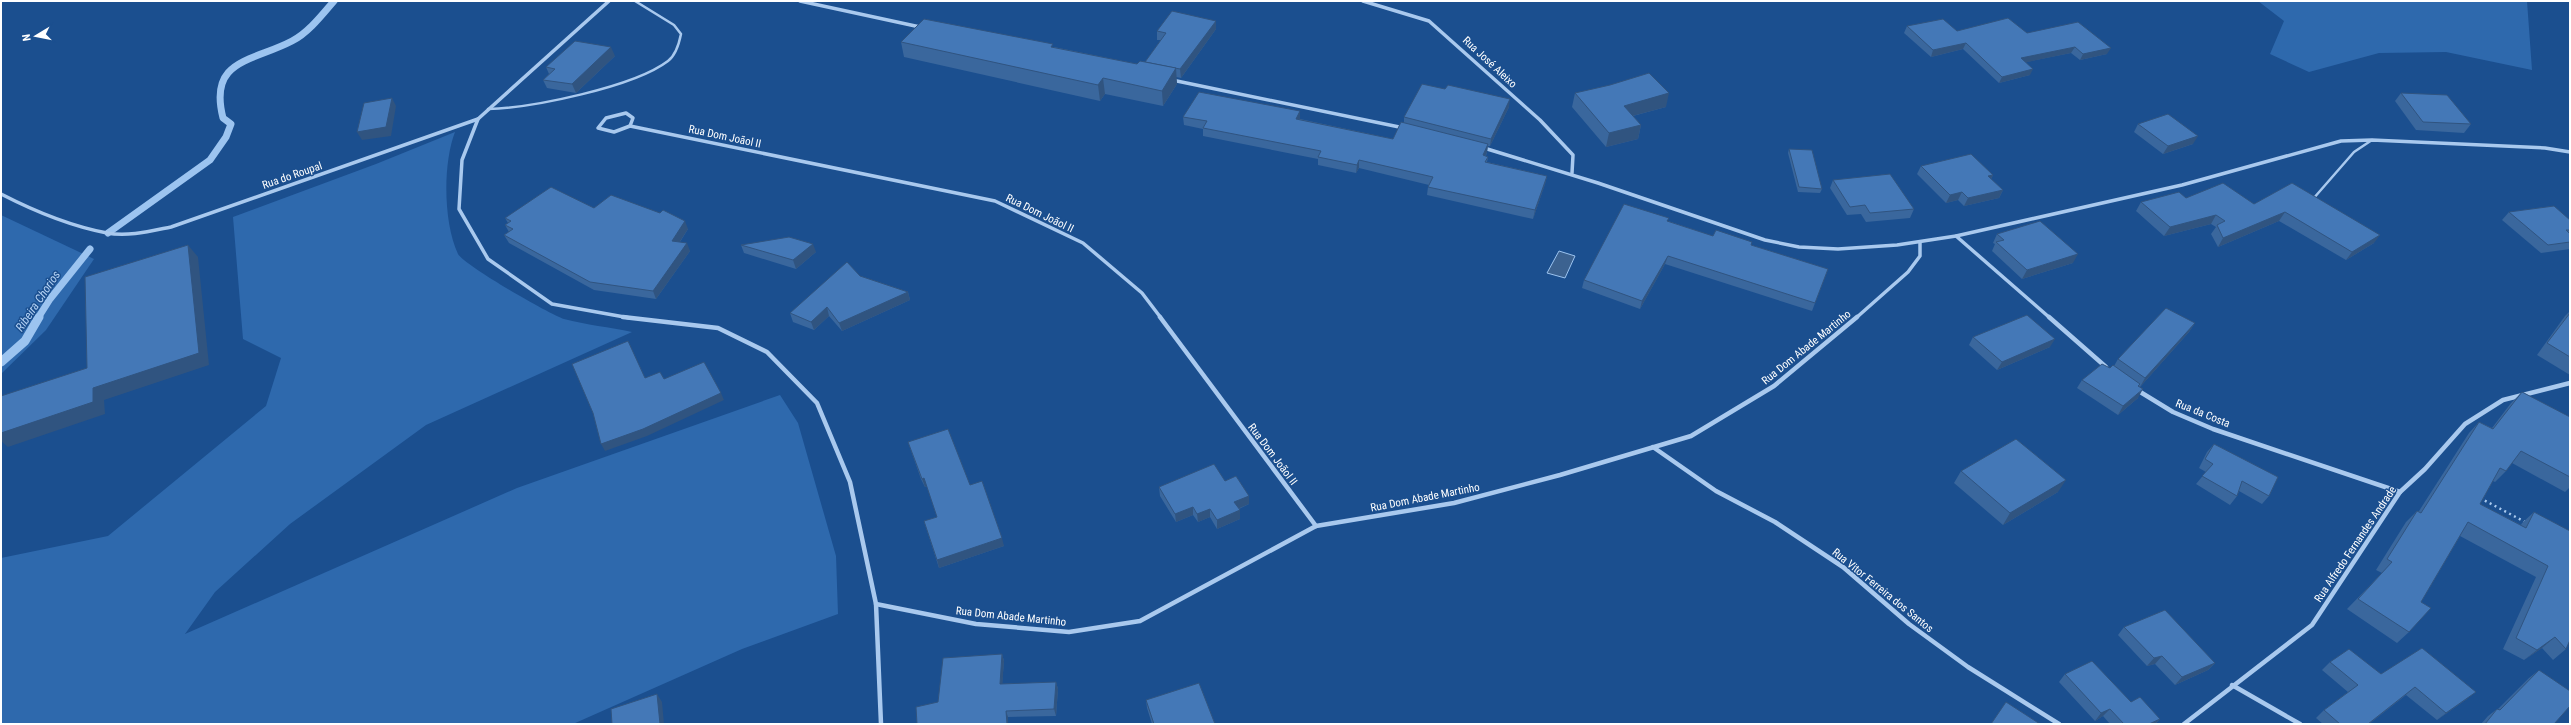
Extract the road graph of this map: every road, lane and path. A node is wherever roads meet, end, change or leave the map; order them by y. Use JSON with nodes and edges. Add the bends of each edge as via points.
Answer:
{"nodes":[{"id":1,"x":609,"y":1,"type":"edge"},
{"id":2,"x":635,"y":1,"type":"edge"},
{"id":3,"x":800,"y":1,"type":"edge"},
{"id":4,"x":1363,"y":1,"type":"edge"},
{"id":5,"x":923,"y":27,"type":"edge"},
{"id":6,"x":1163,"y":78,"type":"edge"},
{"id":7,"x":488,"y":109,"type":"junction"},
{"id":8,"x":478,"y":119,"type":"junction"},
{"id":9,"x":630,"y":126,"type":"junction"},
{"id":10,"x":1411,"y":130,"type":"edge"},
{"id":11,"x":2372,"y":140,"type":"junction"},
{"id":12,"x":1480,"y":147,"type":"edge"},
{"id":13,"x":2570,"y":152,"type":"edge"},
{"id":14,"x":1572,"y":173,"type":"junction"},
{"id":15,"x":1,"y":194,"type":"edge"},
{"id":16,"x":2312,"y":201,"type":"edge"},
{"id":17,"x":1956,"y":236,"type":"junction"},
{"id":18,"x":1920,"y":243,"type":"junction"},
{"id":19,"x":2109,"y":369,"type":"edge"},
{"id":20,"x":2570,"y":383,"type":"edge"},
{"id":21,"x":2132,"y":386,"type":"edge"},
{"id":22,"x":1653,"y":447,"type":"junction"},
{"id":23,"x":2400,"y":492,"type":"junction"},
{"id":24,"x":2473,"y":494,"type":"edge"},
{"id":25,"x":2528,"y":524,"type":"edge"},
{"id":26,"x":1316,"y":526,"type":"junction"},
{"id":27,"x":876,"y":604,"type":"junction"},
{"id":28,"x":2232,"y":685,"type":"junction"},
{"id":29,"x":881,"y":724,"type":"edge"},
{"id":30,"x":2059,"y":724,"type":"edge"},
{"id":31,"x":2184,"y":724,"type":"edge"},
{"id":32,"x":2300,"y":724,"type":"edge"}],
"edges":[{"from":1,"to":7,"type":"street"},
{"from":2,"to":7,"type":"lane","via":[[674,25],[681,34],[679,46],[669,60],[652,72],[624,82],[513,109]]},
{"from":3,"to":5,"type":"street"},
{"from":4,"to":14,"type":"street","name":"Rua José Aleixo","via":[[1429,21],[1455,42],[1540,120],[1573,155]]},
{"from":6,"to":10,"type":"street"},
{"from":7,"to":8,"type":"street"},
{"from":8,"to":15,"type":"street","name":"Rua do Roupal","via":[[171,227],[139,233],[108,233],[36,212]]},
{"from":8,"to":27,"type":"street","via":[[462,160],[459,209],[488,259],[552,304],[626,318],[718,328],[767,352],[817,403],[850,482]]},
{"from":9,"to":9,"type":"street","via":[[633,118],[626,113],[619,113],[601,120],[598,128],[605,133],[619,132]]},
{"from":9,"to":26,"type":"street","name":"Rua Dom Joãol II","via":[[996,202],[1083,243],[1142,293]]},
{"from":11,"to":13,"type":"street","via":[[2545,148]]},
{"from":11,"to":16,"type":"lane","via":[[2354,152]]},
{"from":11,"to":17,"type":"street","via":[[2334,143],[2182,186]]},
{"from":12,"to":14,"type":"street"},
{"from":14,"to":18,"type":"street","via":[[1766,240],[1800,247],[1856,249]]},
{"from":17,"to":18,"type":"street"},
{"from":17,"to":19,"type":"street"},
{"from":18,"to":22,"type":"street","name":"Rua Dom Abade Martinho","via":[[1920,256],[1908,272],[1774,386],[1691,436]]},
{"from":20,"to":23,"type":"street","name":"Rua Alfredo Fernandes Andrade","via":[[2504,400],[2465,424],[2425,469]]},
{"from":21,"to":23,"type":"street","name":"Rua da Costa","via":[[2178,415]]},
{"from":22,"to":26,"type":"street","name":"Rua Dom Abade Martinho","via":[[1454,503]]},
{"from":22,"to":30,"type":"street","name":"Rua Vitor Ferreira dos Santos","via":[[1716,491],[1775,522],[1843,567],[1915,629],[1968,667]]},
{"from":23,"to":28,"type":"street","name":"Rua Alfredo Fernandes Andrade","via":[[2312,625]]},
{"from":24,"to":25,"type":"path"},
{"from":26,"to":27,"type":"street","name":"Rua Dom Abade Martinho","via":[[1140,621],[1069,632],[976,624]]},
{"from":27,"to":29,"type":"street"},
{"from":28,"to":31,"type":"street","name":"Rua Alfredo Fernandes Andrade"},
{"from":28,"to":32,"type":"street"}]}
